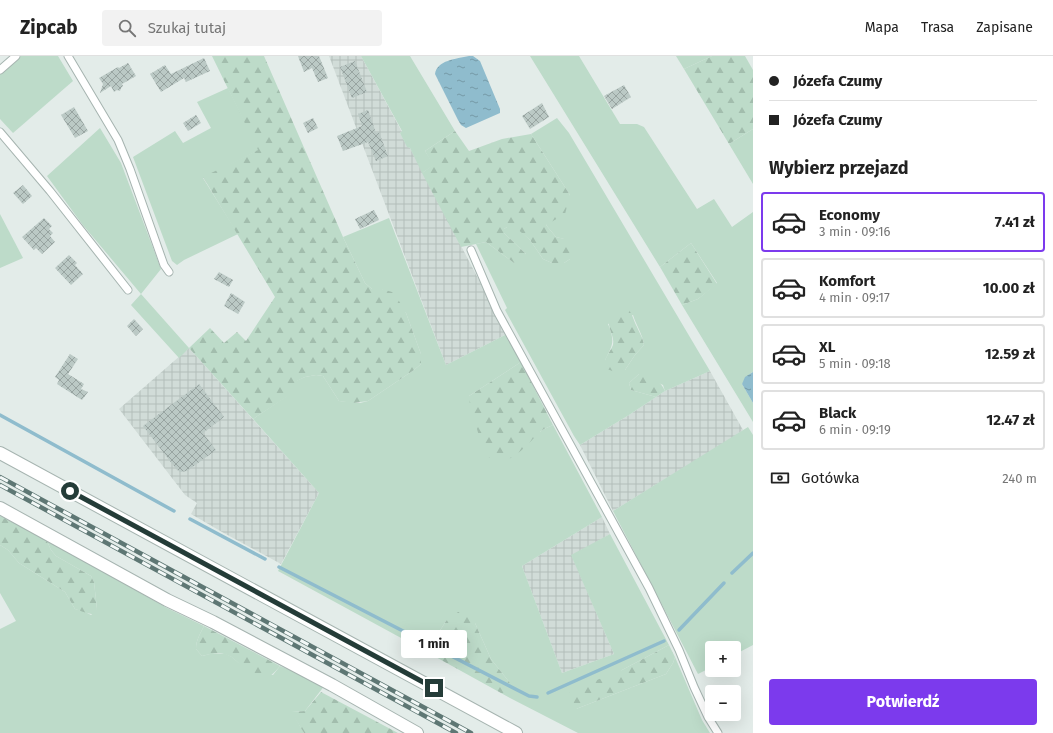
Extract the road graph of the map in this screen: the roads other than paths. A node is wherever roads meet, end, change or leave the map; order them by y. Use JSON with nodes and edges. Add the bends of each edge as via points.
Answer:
{"nodes":[{"id":1,"x":16,"y":56,"type":"edge"},
{"id":2,"x":68,"y":56,"type":"edge"},
{"id":3,"x":0,"y":70,"type":"edge"},
{"id":4,"x":0,"y":132,"type":"edge"},
{"id":5,"x":471,"y":250,"type":"dead end"},
{"id":6,"x":169,"y":272,"type":"dead end"},
{"id":7,"x":128,"y":290,"type":"dead end"},
{"id":8,"x":0,"y":453,"type":"edge"},
{"id":9,"x":0,"y":508,"type":"edge"},
{"id":10,"x":417,"y":733,"type":"edge"},
{"id":11,"x":516,"y":733,"type":"edge"},
{"id":12,"x":718,"y":733,"type":"edge"}],
"edges":[{"from":1,"to":3,"type":"lane"},
{"from":2,"to":6,"type":"lane","via":[[118,140],[164,265]]},
{"from":4,"to":7,"type":"lane"},
{"from":5,"to":12,"type":"lane","via":[[498,311],[649,588],[708,717]]},
{"from":8,"to":11,"type":"street"},
{"from":9,"to":10,"type":"street"}]}
